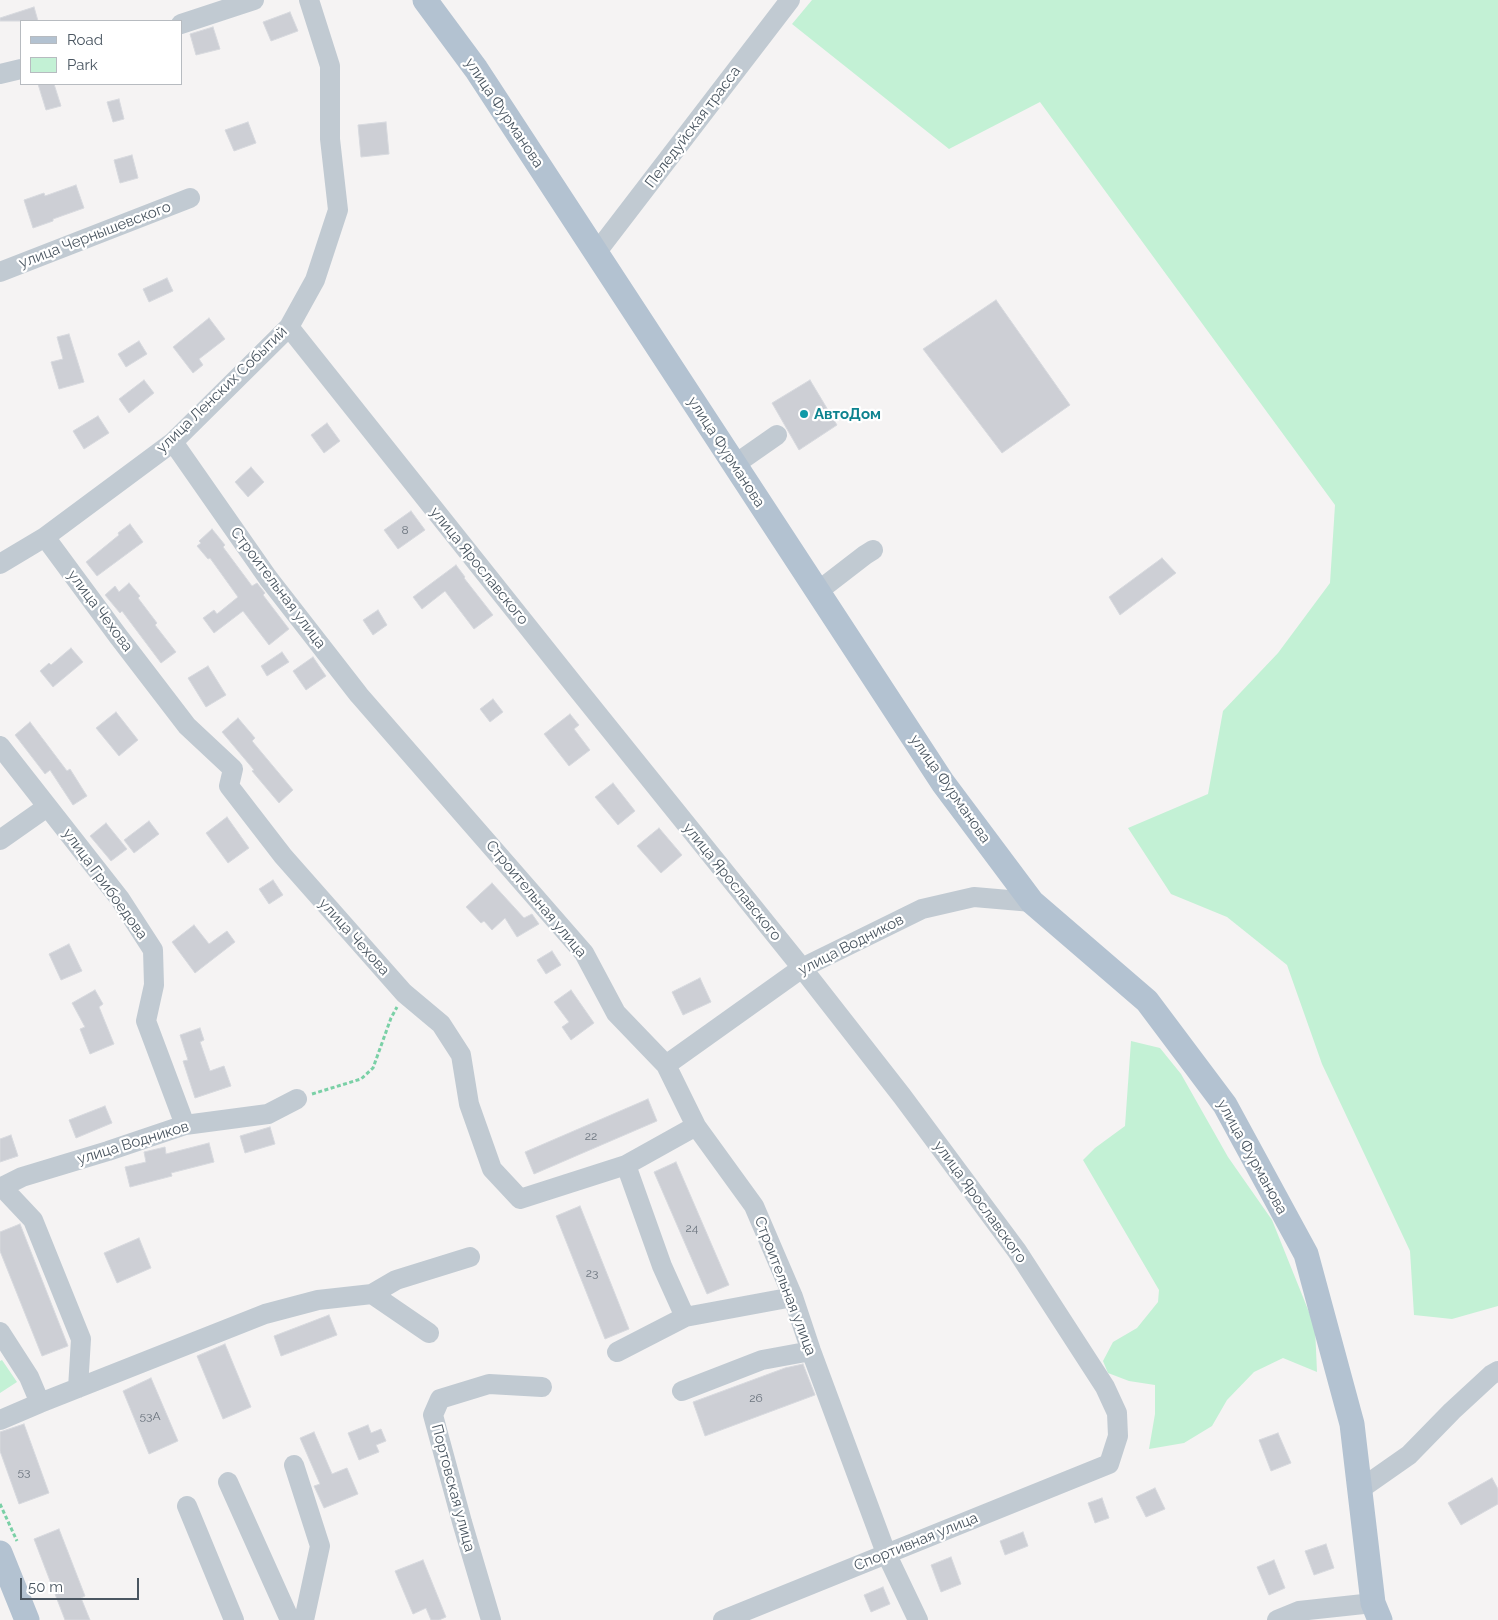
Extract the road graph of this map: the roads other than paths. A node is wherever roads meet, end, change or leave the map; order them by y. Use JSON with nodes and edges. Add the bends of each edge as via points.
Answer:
{"nodes":[{"id":1,"x":254,"y":0,"type":"edge"},
{"id":2,"x":309,"y":0,"type":"edge"},
{"id":3,"x":425,"y":0,"type":"edge"},
{"id":4,"x":790,"y":0,"type":"edge"},
{"id":5,"x":182,"y":24,"type":"edge"},
{"id":6,"x":20,"y":69,"type":"edge"},
{"id":7,"x":0,"y":74,"type":"edge"},
{"id":8,"x":190,"y":198,"type":"dead end"},
{"id":9,"x":596,"y":253,"type":"junction"},
{"id":10,"x":0,"y":272,"type":"edge"},
{"id":11,"x":289,"y":327,"type":"junction"},
{"id":12,"x":777,"y":436,"type":"dead end"},
{"id":13,"x":173,"y":442,"type":"junction"},
{"id":14,"x":734,"y":465,"type":"junction"},
{"id":15,"x":45,"y":537,"type":"junction"},
{"id":16,"x":873,"y":550,"type":"dead end"},
{"id":17,"x":0,"y":564,"type":"edge"},
{"id":18,"x":817,"y":592,"type":"junction"},
{"id":19,"x":0,"y":746,"type":"edge"},
{"id":20,"x":47,"y":807,"type":"junction"},
{"id":21,"x":0,"y":840,"type":"edge"},
{"id":22,"x":1032,"y":902,"type":"junction"},
{"id":23,"x":802,"y":968,"type":"junction"},
{"id":24,"x":666,"y":1065,"type":"junction"},
{"id":25,"x":297,"y":1099,"type":"road end"},
{"id":26,"x":185,"y":1125,"type":"junction"},
{"id":27,"x":696,"y":1126,"type":"junction"},
{"id":28,"x":626,"y":1165,"type":"junction"},
{"id":29,"x":1,"y":1187,"type":"edge"},
{"id":30,"x":470,"y":1257,"type":"dead end"},
{"id":31,"x":372,"y":1294,"type":"junction"},
{"id":32,"x":793,"y":1297,"type":"junction"},
{"id":33,"x":685,"y":1317,"type":"junction"},
{"id":34,"x":0,"y":1332,"type":"edge"},
{"id":35,"x":429,"y":1333,"type":"dead end"},
{"id":36,"x":811,"y":1351,"type":"junction"},
{"id":37,"x":617,"y":1352,"type":"dead end"},
{"id":38,"x":1498,"y":1371,"type":"edge"},
{"id":39,"x":542,"y":1387,"type":"dead end"},
{"id":40,"x":78,"y":1388,"type":"junction"},
{"id":41,"x":682,"y":1391,"type":"dead end"},
{"id":42,"x":40,"y":1402,"type":"junction"},
{"id":43,"x":0,"y":1420,"type":"edge"},
{"id":44,"x":1109,"y":1464,"type":"joint"},
{"id":45,"x":294,"y":1465,"type":"dead end"},
{"id":46,"x":228,"y":1482,"type":"dead end"},
{"id":47,"x":1358,"y":1490,"type":"junction"},
{"id":48,"x":188,"y":1506,"type":"dead end"},
{"id":49,"x":0,"y":1553,"type":"edge"},
{"id":50,"x":886,"y":1553,"type":"junction"},
{"id":51,"x":1376,"y":1612,"type":"edge"},
{"id":52,"x":27,"y":1620,"type":"edge"},
{"id":53,"x":234,"y":1620,"type":"edge"},
{"id":54,"x":290,"y":1620,"type":"edge"},
{"id":55,"x":304,"y":1620,"type":"edge"},
{"id":56,"x":491,"y":1620,"type":"edge"},
{"id":57,"x":723,"y":1620,"type":"edge"},
{"id":58,"x":918,"y":1620,"type":"edge"},
{"id":59,"x":1277,"y":1620,"type":"edge"}],
"edges":[{"from":1,"to":5,"type":"street"},
{"from":2,"to":11,"type":"street","name":"улица Ленских Событий","via":[[330,66],[330,139],[338,210],[315,280]]},
{"from":3,"to":9,"type":"main road","name":"улица Фурманова","via":[[476,69]]},
{"from":4,"to":9,"type":"street","name":"Пеледуйская трасса"},
{"from":6,"to":7,"type":"street"},
{"from":8,"to":10,"type":"street","name":"улица Чернышевского"},
{"from":9,"to":14,"type":"main road","name":"улица Фурманова"},
{"from":11,"to":13,"type":"street","name":"улица Ленских Событий"},
{"from":11,"to":23,"type":"street","name":"улица Ярославского"},
{"from":12,"to":14,"type":"street"},
{"from":13,"to":15,"type":"street","name":"улица Ленских Событий"},
{"from":13,"to":24,"type":"street","name":"Строительная улица","via":[[268,578],[359,695],[584,953],[616,1014]]},
{"from":14,"to":18,"type":"main road","name":"улица Фурманова"},
{"from":15,"to":17,"type":"street","name":"улица Ленских Событий"},
{"from":15,"to":28,"type":"street","name":"улица Чехова","via":[[188,726],[233,769],[229,786],[283,856],[404,993],[441,1024],[461,1055],[469,1104],[492,1169],[520,1199]]},
{"from":16,"to":18,"type":"street"},
{"from":18,"to":22,"type":"main road","name":"улица Фурманова","via":[[943,783]]},
{"from":19,"to":20,"type":"street","name":"улица Грибоедова"},
{"from":20,"to":21,"type":"street"},
{"from":20,"to":26,"type":"street","name":"улица Грибоедова","via":[[120,899],[153,950],[154,985],[146,1021]]},
{"from":22,"to":23,"type":"street","name":"улица Водников","via":[[974,897],[922,909]]},
{"from":22,"to":47,"type":"main road","name":"улица Фурманова","via":[[1147,1001],[1226,1105],[1306,1254],[1352,1424]]},
{"from":23,"to":24,"type":"street","name":"улица Водников"},
{"from":23,"to":44,"type":"street","name":"улица Ярославского","via":[[1017,1251],[1105,1387],[1117,1413],[1118,1436]]},
{"from":24,"to":27,"type":"street","name":"Строительная улица"},
{"from":25,"to":26,"type":"street","name":"улица Водников","via":[[268,1114]]},
{"from":26,"to":29,"type":"street","name":"улица Водников","via":[[22,1177]]},
{"from":27,"to":28,"type":"street","name":"улица Чехова"},
{"from":27,"to":32,"type":"street","name":"Строительная улица","via":[[754,1206]]},
{"from":28,"to":33,"type":"street","via":[[662,1266]]},
{"from":29,"to":40,"type":"street","via":[[33,1220],[81,1339]]},
{"from":30,"to":31,"type":"street","via":[[396,1280]]},
{"from":31,"to":35,"type":"street"},
{"from":31,"to":40,"type":"street","via":[[318,1300],[265,1314]]},
{"from":32,"to":33,"type":"street"},
{"from":32,"to":36,"type":"street","name":"Строительная улица"},
{"from":33,"to":37,"type":"street"},
{"from":34,"to":42,"type":"street","via":[[29,1377]]},
{"from":36,"to":41,"type":"street","via":[[762,1360]]},
{"from":36,"to":50,"type":"street","name":"Строительная улица"},
{"from":38,"to":47,"type":"street","via":[[1409,1455]]},
{"from":39,"to":56,"type":"street","name":"Портовская улица","via":[[489,1384],[440,1399],[433,1415]]},
{"from":40,"to":42,"type":"street"},
{"from":42,"to":43,"type":"street"},
{"from":44,"to":50,"type":"street","name":"Спортивная улица"},
{"from":45,"to":55,"type":"street","via":[[320,1546]]},
{"from":46,"to":54,"type":"street"},
{"from":47,"to":51,"type":"main road","name":"улица Фурманова"},
{"from":48,"to":53,"type":"street"},
{"from":49,"to":52,"type":"main road"},
{"from":50,"to":57,"type":"street","name":"Спортивная улица"},
{"from":50,"to":58,"type":"street","name":"Строительная улица"},
{"from":51,"to":59,"type":"street","via":[[1299,1611]]}]}
